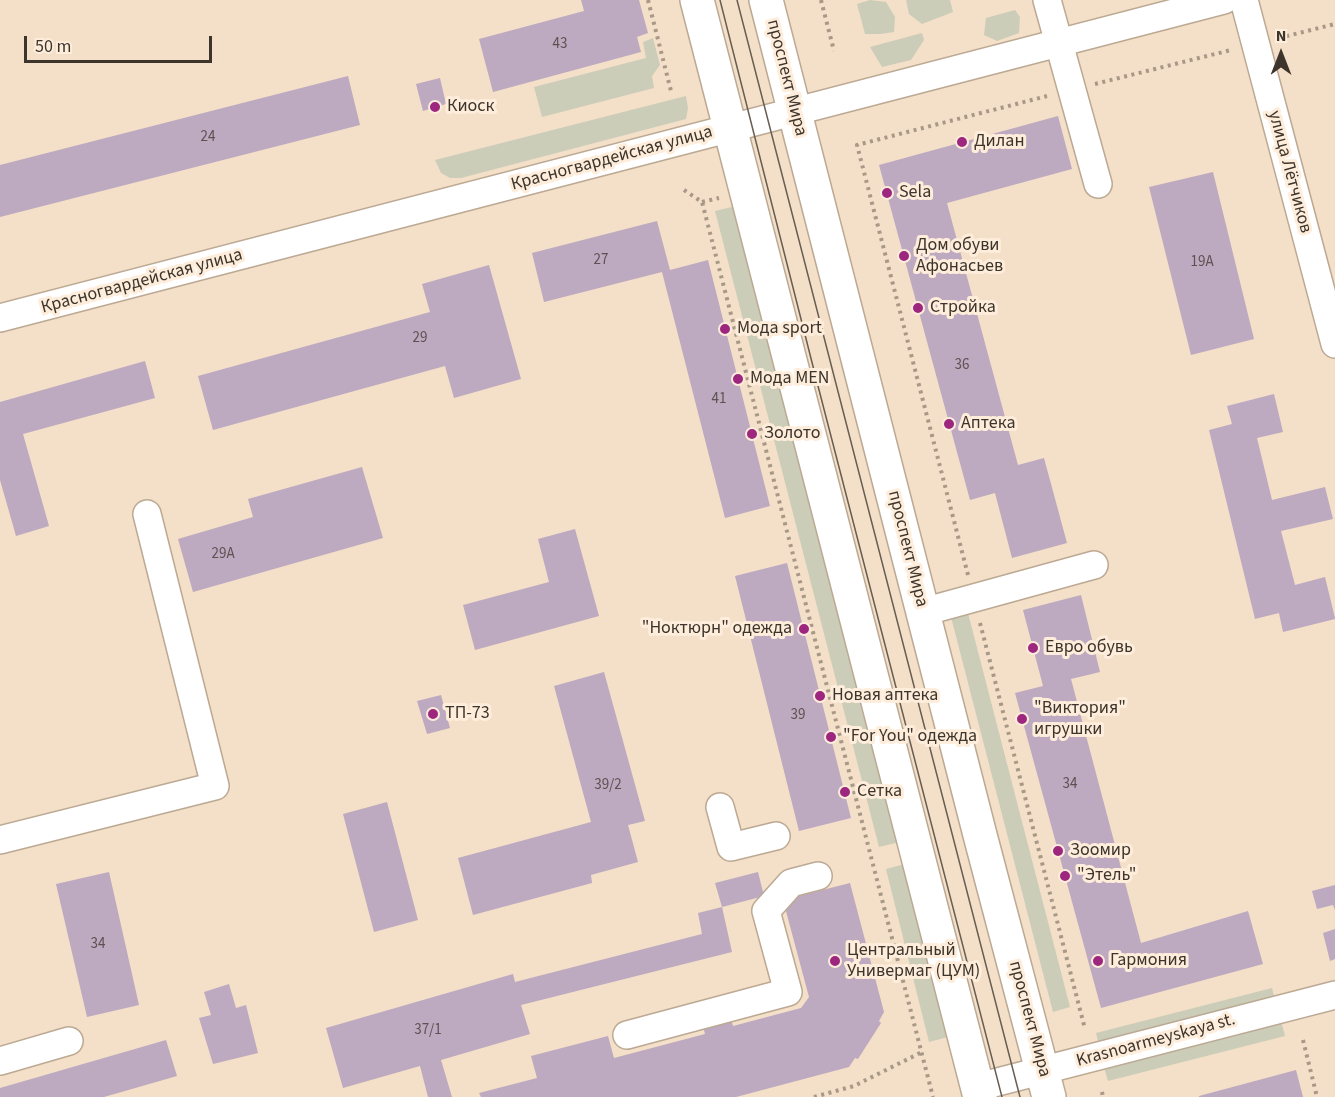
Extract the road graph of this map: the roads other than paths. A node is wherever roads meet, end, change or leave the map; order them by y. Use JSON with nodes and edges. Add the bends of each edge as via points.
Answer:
{"nodes":[{"id":1,"x":697,"y":0,"type":"edge"},
{"id":2,"x":766,"y":0,"type":"edge"},
{"id":3,"x":1047,"y":0,"type":"edge"},
{"id":4,"x":1224,"y":0,"type":"edge"},
{"id":5,"x":1244,"y":0,"type":"edge"},
{"id":6,"x":1059,"y":43,"type":"junction"},
{"id":7,"x":795,"y":112,"type":"junction"},
{"id":8,"x":730,"y":129,"type":"junction"},
{"id":9,"x":1098,"y":184,"type":"dead end"},
{"id":10,"x":0,"y":318,"type":"edge"},
{"id":11,"x":1335,"y":344,"type":"edge"},
{"id":12,"x":147,"y":514,"type":"dead end"},
{"id":13,"x":1094,"y":565,"type":"dead end"},
{"id":14,"x":923,"y":612,"type":"junction"},
{"id":15,"x":720,"y":807,"type":"dead end"},
{"id":16,"x":776,"y":837,"type":"dead end"},
{"id":17,"x":0,"y":840,"type":"edge"},
{"id":18,"x":818,"y":876,"type":"dead end"},
{"id":19,"x":1335,"y":994,"type":"edge"},
{"id":20,"x":627,"y":1035,"type":"dead end"},
{"id":21,"x":69,"y":1041,"type":"dead end"},
{"id":22,"x":0,"y":1061,"type":"edge"},
{"id":23,"x":1046,"y":1084,"type":"edge"},
{"id":24,"x":979,"y":1092,"type":"edge"}],
"edges":[{"from":1,"to":8,"type":"main road"},
{"from":2,"to":7,"type":"main road","name":"проспект Мира"},
{"from":3,"to":6,"type":"street"},
{"from":4,"to":6,"type":"street","name":"Красногвардейская улица"},
{"from":5,"to":11,"type":"street","name":"улица Лётчиков"},
{"from":6,"to":7,"type":"street","name":"Красногвардейская улица"},
{"from":6,"to":9,"type":"street"},
{"from":7,"to":8,"type":"street","name":"Красногвардейская улица"},
{"from":7,"to":14,"type":"main road","name":"проспект Мира"},
{"from":8,"to":10,"type":"street","name":"Красногвардейская улица"},
{"from":8,"to":24,"type":"main road"},
{"from":12,"to":17,"type":"street","via":[[215,786]]},
{"from":13,"to":14,"type":"street"},
{"from":14,"to":23,"type":"main road","name":"проспект Мира"},
{"from":15,"to":16,"type":"street","via":[[731,847]]},
{"from":18,"to":20,"type":"street","via":[[791,883],[766,911],[788,992]]},
{"from":19,"to":23,"type":"street","name":"Krasnoarmeyskaya st."},
{"from":21,"to":22,"type":"street"},
{"from":23,"to":24,"type":"street","name":"Krasnoarmeyskaya st."}]}
